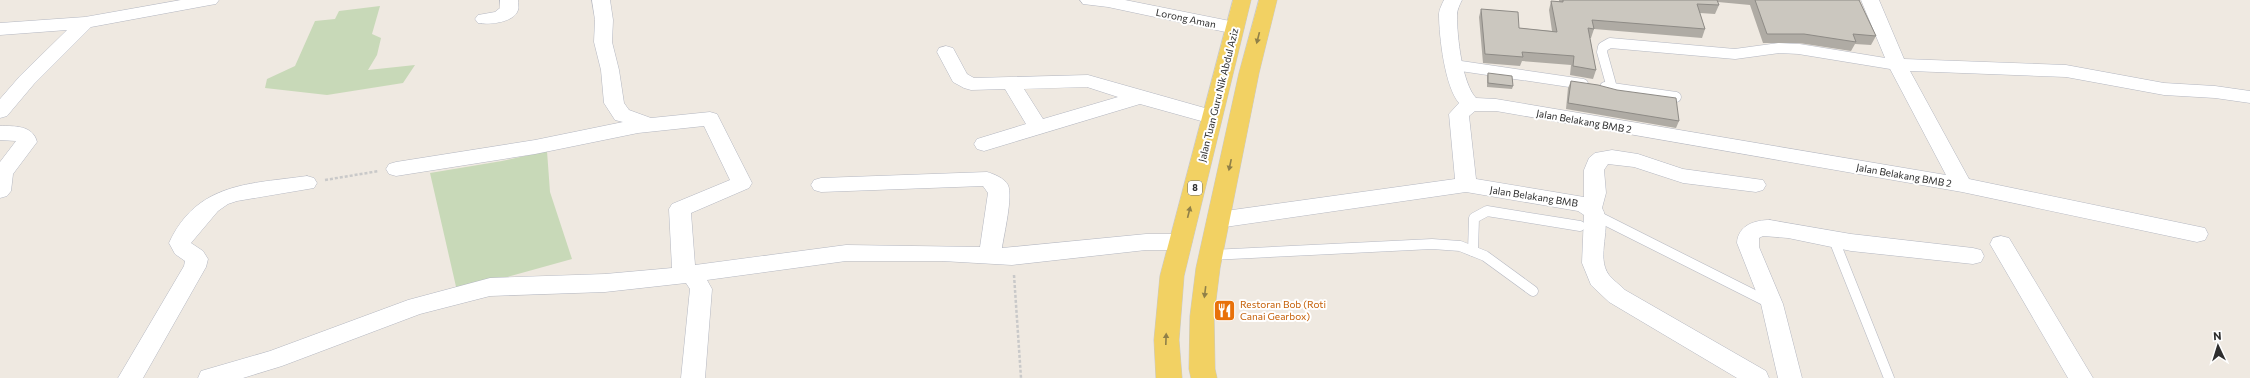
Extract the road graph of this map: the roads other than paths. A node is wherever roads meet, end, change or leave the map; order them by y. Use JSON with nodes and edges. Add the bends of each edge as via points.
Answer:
{"nodes":[{"id":1,"x":210,"y":0,"type":"edge"},
{"id":2,"x":509,"y":0,"type":"edge"},
{"id":3,"x":601,"y":0,"type":"edge"},
{"id":4,"x":1089,"y":0,"type":"edge"},
{"id":5,"x":1242,"y":0,"type":"edge"},
{"id":6,"x":1268,"y":0,"type":"edge"},
{"id":7,"x":1453,"y":0,"type":"edge"},
{"id":8,"x":1870,"y":0,"type":"edge"},
{"id":9,"x":484,"y":19,"type":"dead end"},
{"id":10,"x":85,"y":23,"type":"junction"},
{"id":11,"x":1235,"y":28,"type":"junction"},
{"id":12,"x":0,"y":29,"type":"edge"},
{"id":13,"x":946,"y":52,"type":"dead end"},
{"id":14,"x":1454,"y":65,"type":"junction"},
{"id":15,"x":1897,"y":65,"type":"junction"},
{"id":16,"x":1011,"y":84,"type":"junction"},
{"id":17,"x":1612,"y":88,"type":"junction"},
{"id":18,"x":1140,"y":97,"type":"junction"},
{"id":19,"x":2250,"y":97,"type":"edge"},
{"id":20,"x":1676,"y":98,"type":"edge"},
{"id":21,"x":1471,"y":104,"type":"junction"},
{"id":22,"x":0,"y":112,"type":"edge"},
{"id":23,"x":1212,"y":117,"type":"junction"},
{"id":24,"x":649,"y":124,"type":"junction"},
{"id":25,"x":1038,"y":128,"type":"junction"},
{"id":26,"x":1636,"y":130,"type":"junction"},
{"id":27,"x":0,"y":133,"type":"edge"},
{"id":28,"x":984,"y":144,"type":"dead end"},
{"id":29,"x":1636,"y":160,"type":"junction"},
{"id":30,"x":396,"y":169,"type":"road end"},
{"id":31,"x":307,"y":183,"type":"road end"},
{"id":32,"x":821,"y":184,"type":"dead end"},
{"id":33,"x":1466,"y":185,"type":"junction"},
{"id":34,"x":1756,"y":185,"type":"dead end"},
{"id":35,"x":1962,"y":185,"type":"junction"},
{"id":36,"x":0,"y":191,"type":"edge"},
{"id":37,"x":1589,"y":216,"type":"junction"},
{"id":38,"x":1218,"y":220,"type":"junction"},
{"id":39,"x":2197,"y":234,"type":"dead end"},
{"id":40,"x":1834,"y":240,"type":"junction"},
{"id":41,"x":1181,"y":242,"type":"junction"},
{"id":42,"x":2001,"y":244,"type":"dead end"},
{"id":43,"x":1473,"y":252,"type":"junction"},
{"id":44,"x":1211,"y":255,"type":"junction"},
{"id":45,"x":990,"y":256,"type":"junction"},
{"id":46,"x":1973,"y":256,"type":"dead end"},
{"id":47,"x":688,"y":275,"type":"junction"},
{"id":48,"x":1532,"y":291,"type":"dead end"},
{"id":49,"x":1772,"y":304,"type":"junction"},
{"id":50,"x":130,"y":378,"type":"edge"},
{"id":51,"x":210,"y":378,"type":"edge"},
{"id":52,"x":693,"y":378,"type":"edge"},
{"id":53,"x":1169,"y":378,"type":"edge"},
{"id":54,"x":1204,"y":378,"type":"edge"},
{"id":55,"x":1754,"y":378,"type":"edge"},
{"id":56,"x":1790,"y":378,"type":"edge"},
{"id":57,"x":1889,"y":378,"type":"edge"},
{"id":58,"x":2081,"y":378,"type":"edge"}],
"edges":[{"from":1,"to":10,"type":"street"},
{"from":2,"to":9,"type":"street","via":[[509,10],[500,16]]},
{"from":3,"to":24,"type":"street","via":[[604,20],[603,42],[614,102],[622,115]]},
{"from":4,"to":11,"type":"street","name":"Lorong Aman"},
{"from":5,"to":11,"type":"main road","name":"Jalan Tuan Guru Nik Abdul Aziz","number":"8"},
{"from":6,"to":38,"type":"main road","one_way":true},
{"from":7,"to":14,"type":"street","via":[[1448,13]]},
{"from":8,"to":15,"type":"street","name":"Jalan Belakang BMB 2"},
{"from":10,"to":12,"type":"street"},
{"from":10,"to":22,"type":"street","via":[[27,80]]},
{"from":11,"to":23,"type":"main road","name":"Jalan Tuan Guru Nik Abdul Aziz","number":"8"},
{"from":13,"to":16,"type":"street","via":[[960,78],[966,83]]},
{"from":14,"to":17,"type":"lane"},
{"from":14,"to":21,"type":"street","via":[[1461,93]]},
{"from":15,"to":17,"type":"lane","via":[[1799,49],[1779,48],[1734,54],[1610,43],[1602,47],[1602,52]]},
{"from":15,"to":19,"type":"street","via":[[2066,71],[2164,89]]},
{"from":15,"to":35,"type":"street","name":"Jalan Belakang BMB 2"},
{"from":16,"to":18,"type":"street","via":[[1088,81]]},
{"from":16,"to":25,"type":"street"},
{"from":17,"to":20,"type":"lane"},
{"from":18,"to":23,"type":"street"},
{"from":18,"to":25,"type":"street"},
{"from":21,"to":26,"type":"street","name":"Jalan Belakang BMB 2","via":[[1496,105]]},
{"from":21,"to":33,"type":"street","via":[[1459,114]]},
{"from":41,"to":23,"type":"main road","name":"Jalan Tuan Guru Nik Abdul Aziz","number":"8","one_way":true},
{"from":24,"to":30,"type":"street","via":[[535,147]]},
{"from":24,"to":47,"type":"street","via":[[710,119],[742,183],[680,209]]},
{"from":25,"to":28,"type":"street"},
{"from":26,"to":29,"type":"street"},
{"from":26,"to":35,"type":"street","name":"Jalan Belakang BMB 2"},
{"from":27,"to":36,"type":"street","via":[[23,135],[27,142],[3,172]]},
{"from":29,"to":34,"type":"street","via":[[1673,174]]},
{"from":29,"to":37,"type":"street","via":[[1606,158],[1596,162],[1595,193]]},
{"from":31,"to":50,"type":"street","via":[[227,196],[210,206],[184,234],[180,243],[184,250],[197,260],[195,267]]},
{"from":32,"to":45,"type":"street","via":[[987,179],[998,187],[999,193]]},
{"from":33,"to":37,"type":"street","name":"Jalan Belakang BMB","via":[[1582,204]]},
{"from":33,"to":38,"type":"street","name":"Jalan Belakang BMB"},
{"from":35,"to":39,"type":"street"},
{"from":37,"to":43,"type":"lane","via":[[1487,211],[1474,218]]},
{"from":37,"to":49,"type":"lane"},
{"from":37,"to":55,"type":"street","via":[[1593,264],[1599,279],[1617,296]]},
{"from":38,"to":44,"type":"main road"},
{"from":40,"to":46,"type":"street"},
{"from":40,"to":49,"type":"street","via":[[1771,228],[1755,230],[1749,234],[1748,246]]},
{"from":40,"to":57,"type":"lane"},
{"from":41,"to":45,"type":"street","via":[[1146,242],[1012,257]]},
{"from":53,"to":41,"type":"main road","name":"Jalan Tuan Guru Nik Abdul Aziz","number":"8","one_way":true,"via":[[1166,358],[1167,316],[1172,276]]},
{"from":42,"to":58,"type":"street"},
{"from":43,"to":44,"type":"lane","via":[[1460,246],[1432,244]]},
{"from":43,"to":48,"type":"lane","via":[[1485,256]]},
{"from":44,"to":54,"type":"main road","one_way":true,"via":[[1202,316]]},
{"from":45,"to":47,"type":"street","via":[[846,253]]},
{"from":47,"to":51,"type":"street","via":[[605,283],[490,287],[465,292],[416,306],[274,359]]},
{"from":47,"to":52,"type":"street","via":[[701,290]]},
{"from":49,"to":56,"type":"street"}]}
